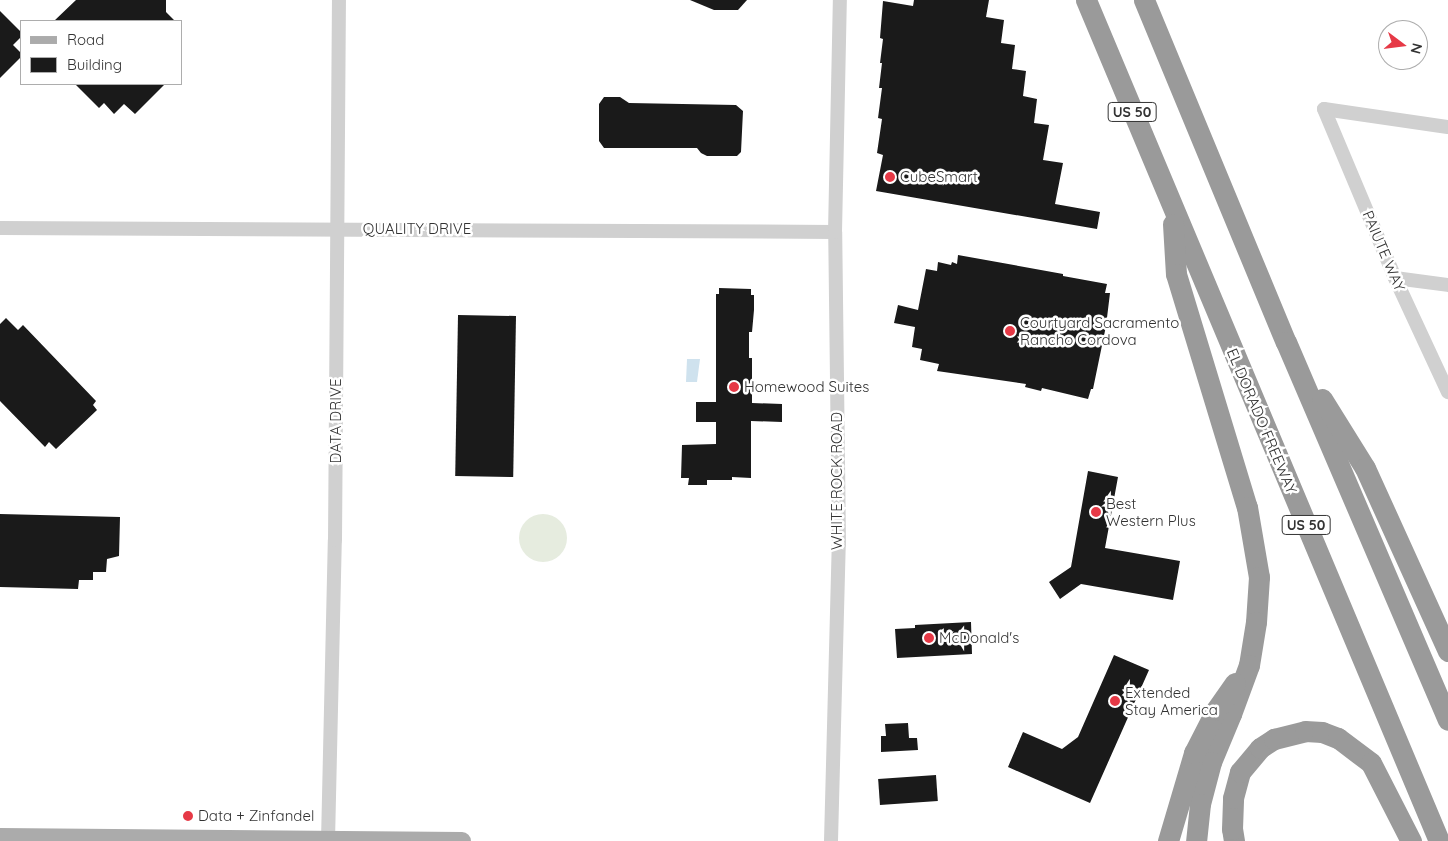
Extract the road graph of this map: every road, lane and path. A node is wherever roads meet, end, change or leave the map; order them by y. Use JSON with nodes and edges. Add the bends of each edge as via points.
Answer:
{"nodes":[{"id":1,"x":339,"y":0,"type":"edge"},
{"id":2,"x":840,"y":0,"type":"edge"},
{"id":3,"x":1086,"y":0,"type":"edge"},
{"id":4,"x":1144,"y":0,"type":"edge"},
{"id":5,"x":1448,"y":127,"type":"edge"},
{"id":6,"x":1172,"y":209,"type":"junction"},
{"id":7,"x":0,"y":228,"type":"edge"},
{"id":8,"x":336,"y":229,"type":"junction"},
{"id":9,"x":835,"y":232,"type":"junction"},
{"id":10,"x":1395,"y":278,"type":"junction"},
{"id":11,"x":1448,"y":285,"type":"edge"},
{"id":12,"x":1286,"y":342,"type":"junction"},
{"id":13,"x":1448,"y":392,"type":"edge"},
{"id":14,"x":1448,"y":651,"type":"edge"},
{"id":15,"x":1249,"y":665,"type":"junction"},
{"id":16,"x":1448,"y":720,"type":"edge"},
{"id":17,"x":0,"y":837,"type":"edge"},
{"id":18,"x":328,"y":840,"type":"edge"},
{"id":19,"x":462,"y":841,"type":"edge"},
{"id":20,"x":831,"y":841,"type":"edge"},
{"id":21,"x":1168,"y":841,"type":"edge"},
{"id":22,"x":1196,"y":841,"type":"edge"},
{"id":23,"x":1234,"y":841,"type":"edge"},
{"id":24,"x":1411,"y":841,"type":"edge"},
{"id":25,"x":1439,"y":841,"type":"edge"}],
"edges":[{"from":1,"to":8,"type":"street","name":"DATA DRIVE"},
{"from":2,"to":9,"type":"street","name":"WHITE ROCK ROAD"},
{"from":3,"to":6,"type":"highway","name":"EL DORADO FREEWAY","number":"US 50"},
{"from":4,"to":12,"type":"highway"},
{"from":5,"to":10,"type":"street","name":"PAIUTE WAY","via":[[1324,109]]},
{"from":6,"to":15,"type":"highway","via":[[1176,274],[1247,507],[1256,552],[1259,577]]},
{"from":6,"to":25,"type":"highway","name":"EL DORADO FREEWAY","number":"US 50"},
{"from":7,"to":8,"type":"street","name":"QUALITY DRIVE"},
{"from":8,"to":9,"type":"street","name":"QUALITY DRIVE"},
{"from":8,"to":18,"type":"street","name":"DATA DRIVE","via":[[335,540]]},
{"from":9,"to":20,"type":"street","name":"WHITE ROCK ROAD","via":[[839,544]]},
{"from":10,"to":11,"type":"street"},
{"from":10,"to":13,"type":"street","name":"PAIUTE WAY"},
{"from":12,"to":14,"type":"highway","via":[[1365,468]]},
{"from":12,"to":16,"type":"highway"},
{"from":15,"to":21,"type":"highway","via":[[1216,710],[1194,753]]},
{"from":15,"to":22,"type":"highway","via":[[1211,762],[1200,804]]},
{"from":17,"to":18,"type":"main road"},
{"from":18,"to":19,"type":"main road"},
{"from":23,"to":24,"type":"highway","via":[[1233,798],[1240,772],[1260,748],[1274,739],[1305,731],[1322,732],[1338,738],[1371,763]]}]}
